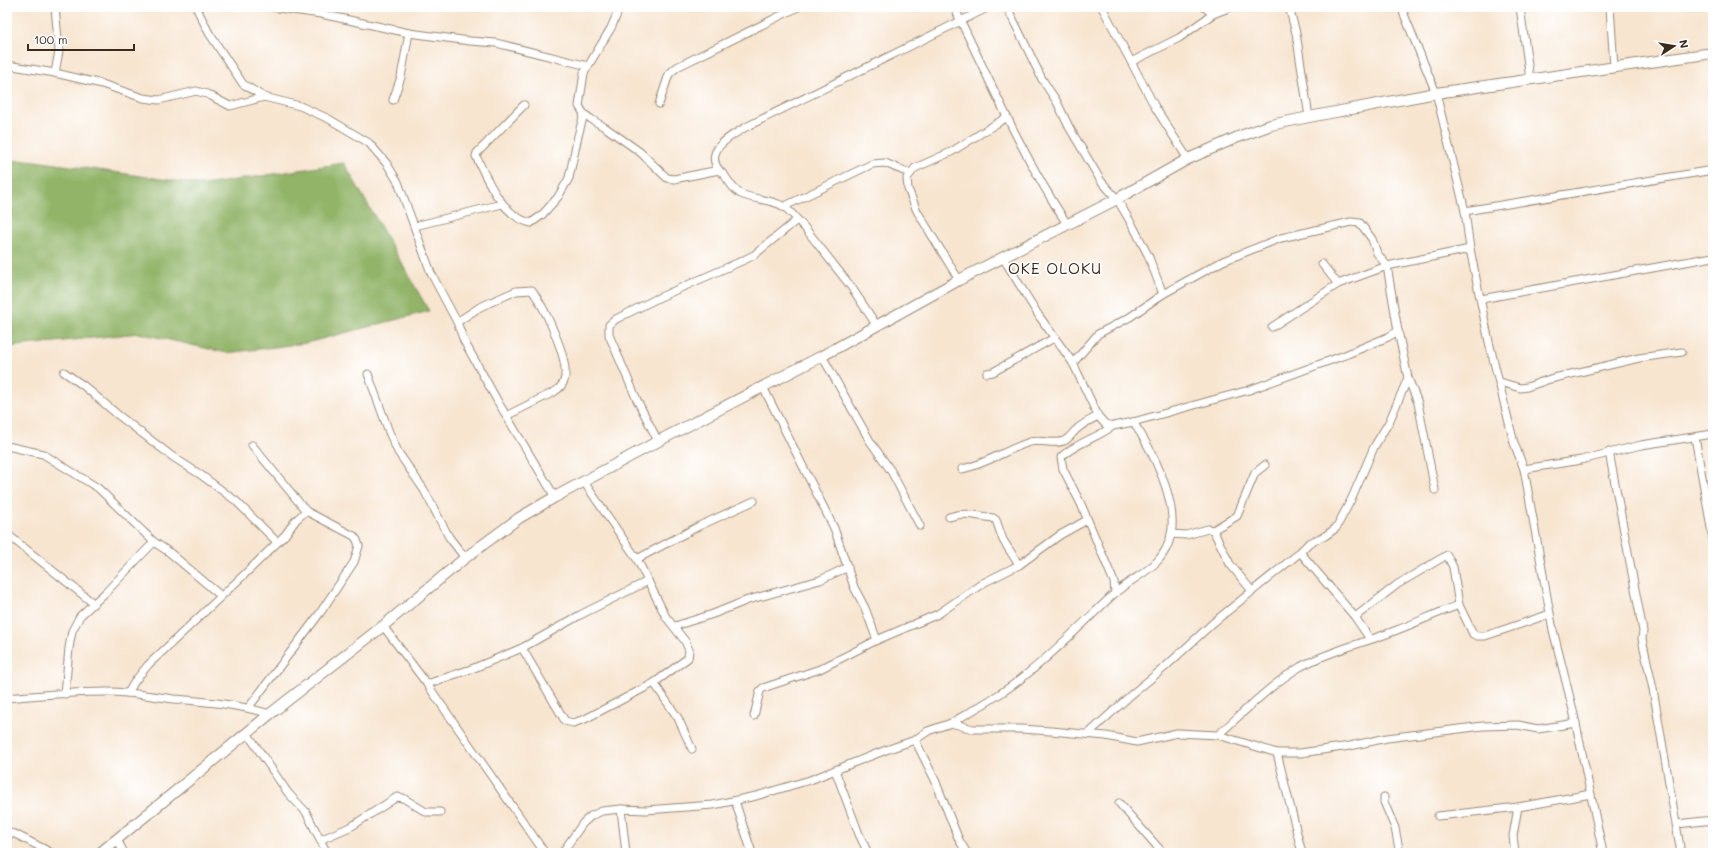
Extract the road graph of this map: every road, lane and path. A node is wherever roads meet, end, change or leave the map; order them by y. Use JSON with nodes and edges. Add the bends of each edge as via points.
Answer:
{"nodes":[{"id":1,"x":55,"y":7,"type":"edge"},
{"id":2,"x":196,"y":7,"type":"edge"},
{"id":3,"x":272,"y":7,"type":"edge"},
{"id":4,"x":620,"y":7,"type":"edge"},
{"id":5,"x":798,"y":7,"type":"edge"},
{"id":6,"x":954,"y":7,"type":"edge"},
{"id":7,"x":989,"y":7,"type":"edge"},
{"id":8,"x":1007,"y":7,"type":"edge"},
{"id":9,"x":1204,"y":7,"type":"edge"},
{"id":10,"x":1231,"y":7,"type":"edge"},
{"id":11,"x":1289,"y":7,"type":"edge"},
{"id":12,"x":1401,"y":7,"type":"edge"},
{"id":13,"x":1520,"y":7,"type":"edge"},
{"id":14,"x":1610,"y":7,"type":"edge"},
{"id":15,"x":1103,"y":8,"type":"edge"},
{"id":16,"x":322,"y":11,"type":"edge"},
{"id":17,"x":1213,"y":14,"type":"junction"},
{"id":18,"x":961,"y":21,"type":"junction"},
{"id":19,"x":409,"y":33,"type":"junction"},
{"id":20,"x":1713,"y":53,"type":"edge"},
{"id":21,"x":1131,"y":62,"type":"junction"},
{"id":22,"x":7,"y":65,"type":"edge"},
{"id":23,"x":588,"y":66,"type":"junction"},
{"id":24,"x":1614,"y":67,"type":"junction"},
{"id":25,"x":55,"y":73,"type":"junction"},
{"id":26,"x":1530,"y":79,"type":"junction"},
{"id":27,"x":1436,"y":93,"type":"junction"},
{"id":28,"x":264,"y":97,"type":"junction"},
{"id":29,"x":393,"y":100,"type":"dead end"},
{"id":30,"x":659,"y":104,"type":"dead end"},
{"id":31,"x":524,"y":105,"type":"dead end"},
{"id":32,"x":584,"y":114,"type":"junction"},
{"id":33,"x":1007,"y":117,"type":"junction"},
{"id":34,"x":1309,"y":117,"type":"junction"},
{"id":35,"x":1188,"y":160,"type":"junction"},
{"id":36,"x":719,"y":170,"type":"junction"},
{"id":37,"x":1713,"y":170,"type":"edge"},
{"id":38,"x":909,"y":173,"type":"junction"},
{"id":39,"x":1117,"y":199,"type":"junction"},
{"id":40,"x":502,"y":204,"type":"junction"},
{"id":41,"x":783,"y":206,"type":"junction"},
{"id":42,"x":1465,"y":210,"type":"junction"},
{"id":43,"x":797,"y":220,"type":"junction"},
{"id":44,"x":1067,"y":224,"type":"junction"},
{"id":45,"x":415,"y":226,"type":"junction"},
{"id":46,"x":1470,"y":249,"type":"junction"},
{"id":47,"x":1713,"y":257,"type":"edge"},
{"id":48,"x":1003,"y":258,"type":"junction"},
{"id":49,"x":1322,"y":264,"type":"dead end"},
{"id":50,"x":1387,"y":266,"type":"junction"},
{"id":51,"x":959,"y":280,"type":"junction"},
{"id":52,"x":1338,"y":284,"type":"junction"},
{"id":53,"x":1163,"y":294,"type":"junction"},
{"id":54,"x":1481,"y":299,"type":"junction"},
{"id":55,"x":457,"y":322,"type":"junction"},
{"id":56,"x":877,"y":326,"type":"junction"},
{"id":57,"x":1272,"y":327,"type":"dead end"},
{"id":58,"x":1398,"y":331,"type":"junction"},
{"id":59,"x":1054,"y":338,"type":"junction"},
{"id":60,"x":1682,"y":352,"type":"dead end"},
{"id":61,"x":822,"y":356,"type":"junction"},
{"id":62,"x":1073,"y":363,"type":"junction"},
{"id":63,"x":64,"y":372,"type":"dead end"},
{"id":64,"x":987,"y":373,"type":"dead end"},
{"id":65,"x":368,"y":374,"type":"dead end"},
{"id":66,"x":1408,"y":378,"type":"junction"},
{"id":67,"x":1500,"y":382,"type":"junction"},
{"id":68,"x":763,"y":388,"type":"junction"},
{"id":69,"x":506,"y":416,"type":"junction"},
{"id":70,"x":1098,"y":416,"type":"junction"},
{"id":71,"x":1133,"y":422,"type":"junction"},
{"id":72,"x":1113,"y":426,"type":"junction"},
{"id":73,"x":1713,"y":434,"type":"edge"},
{"id":74,"x":1695,"y":437,"type":"junction"},
{"id":75,"x":658,"y":441,"type":"junction"},
{"id":76,"x":252,"y":445,"type":"dead end"},
{"id":77,"x":7,"y":446,"type":"edge"},
{"id":78,"x":1609,"y":452,"type":"junction"},
{"id":79,"x":1265,"y":465,"type":"dead end"},
{"id":80,"x":962,"y":468,"type":"dead end"},
{"id":81,"x":1524,"y":469,"type":"junction"},
{"id":82,"x":584,"y":482,"type":"junction"},
{"id":83,"x":1435,"y":490,"type":"dead end"},
{"id":84,"x":555,"y":497,"type":"junction"},
{"id":85,"x":754,"y":501,"type":"dead end"},
{"id":86,"x":306,"y":511,"type":"junction"},
{"id":87,"x":949,"y":517,"type":"dead end"},
{"id":88,"x":1087,"y":520,"type":"junction"},
{"id":89,"x":920,"y":526,"type":"dead end"},
{"id":90,"x":1213,"y":530,"type":"junction"},
{"id":91,"x":7,"y":534,"type":"edge"},
{"id":92,"x":1171,"y":534,"type":"junction"},
{"id":93,"x":1713,"y":539,"type":"edge"},
{"id":94,"x":154,"y":542,"type":"junction"},
{"id":95,"x":277,"y":542,"type":"junction"},
{"id":96,"x":1300,"y":552,"type":"junction"},
{"id":97,"x":465,"y":558,"type":"junction"},
{"id":98,"x":636,"y":559,"type":"junction"},
{"id":99,"x":1018,"y":564,"type":"junction"},
{"id":100,"x":848,"y":567,"type":"junction"},
{"id":101,"x":648,"y":581,"type":"junction"},
{"id":102,"x":1252,"y":591,"type":"junction"},
{"id":103,"x":1115,"y":593,"type":"junction"},
{"id":104,"x":221,"y":596,"type":"junction"},
{"id":105,"x":93,"y":603,"type":"junction"},
{"id":106,"x":1459,"y":606,"type":"junction"},
{"id":107,"x":1550,"y":614,"type":"junction"},
{"id":108,"x":1355,"y":617,"type":"junction"},
{"id":109,"x":383,"y":626,"type":"junction"},
{"id":110,"x":675,"y":626,"type":"junction"},
{"id":111,"x":1370,"y":639,"type":"junction"},
{"id":112,"x":877,"y":640,"type":"junction"},
{"id":113,"x":522,"y":648,"type":"junction"},
{"id":114,"x":654,"y":683,"type":"junction"},
{"id":115,"x":427,"y":684,"type":"junction"},
{"id":116,"x":128,"y":693,"type":"junction"},
{"id":117,"x":65,"y":694,"type":"junction"},
{"id":118,"x":7,"y":698,"type":"edge"},
{"id":119,"x":249,"y":707,"type":"junction"},
{"id":120,"x":270,"y":714,"type":"junction"},
{"id":121,"x":754,"y":716,"type":"dead end"},
{"id":122,"x":951,"y":723,"type":"junction"},
{"id":123,"x":1576,"y":723,"type":"junction"},
{"id":124,"x":247,"y":733,"type":"junction"},
{"id":125,"x":1088,"y":734,"type":"junction"},
{"id":126,"x":1218,"y":735,"type":"junction"},
{"id":127,"x":915,"y":740,"type":"junction"},
{"id":128,"x":692,"y":749,"type":"dead end"},
{"id":129,"x":1278,"y":753,"type":"junction"},
{"id":130,"x":835,"y":770,"type":"junction"},
{"id":131,"x":1591,"y":794,"type":"junction"},
{"id":132,"x":1384,"y":797,"type":"dead end"},
{"id":133,"x":735,"y":800,"type":"junction"},
{"id":134,"x":1119,"y":803,"type":"dead end"},
{"id":135,"x":1518,"y":807,"type":"junction"},
{"id":136,"x":621,"y":809,"type":"junction"},
{"id":137,"x":440,"y":812,"type":"dead end"},
{"id":138,"x":1438,"y":816,"type":"dead end"},
{"id":139,"x":1713,"y":820,"type":"edge"},
{"id":140,"x":1677,"y":824,"type":"junction"},
{"id":141,"x":7,"y":833,"type":"edge"},
{"id":142,"x":117,"y":839,"type":"junction"},
{"id":143,"x":320,"y":840,"type":"junction"},
{"id":144,"x":52,"y":853,"type":"edge"},
{"id":145,"x":100,"y":853,"type":"edge"},
{"id":146,"x":124,"y":853,"type":"edge"},
{"id":147,"x":326,"y":853,"type":"edge"},
{"id":148,"x":545,"y":853,"type":"edge"},
{"id":149,"x":562,"y":853,"type":"edge"},
{"id":150,"x":626,"y":853,"type":"edge"},
{"id":151,"x":752,"y":853,"type":"edge"},
{"id":152,"x":868,"y":853,"type":"edge"},
{"id":153,"x":967,"y":853,"type":"edge"},
{"id":154,"x":1163,"y":853,"type":"edge"},
{"id":155,"x":1302,"y":853,"type":"edge"},
{"id":156,"x":1402,"y":853,"type":"edge"},
{"id":157,"x":1515,"y":853,"type":"edge"},
{"id":158,"x":1603,"y":853,"type":"edge"},
{"id":159,"x":1682,"y":853,"type":"edge"}],
"edges":[{"from":1,"to":25,"type":"street","via":[[60,50]]},
{"from":2,"to":28,"type":"street","via":[[210,34],[243,84]]},
{"from":3,"to":16,"type":"street"},
{"from":4,"to":23,"type":"street","via":[[611,28]]},
{"from":5,"to":30,"type":"street","via":[[677,67],[669,74]]},
{"from":6,"to":18,"type":"street"},
{"from":7,"to":18,"type":"street"},
{"from":8,"to":39,"type":"street","via":[[1069,127],[1101,181]]},
{"from":9,"to":17,"type":"street"},
{"from":10,"to":17,"type":"street"},
{"from":11,"to":34,"type":"street","via":[[1298,40]]},
{"from":12,"to":27,"type":"street"},
{"from":13,"to":26,"type":"street"},
{"from":14,"to":24,"type":"street"},
{"from":15,"to":21,"type":"street"},
{"from":16,"to":19,"type":"street"},
{"from":17,"to":21,"type":"street","via":[[1179,38]]},
{"from":18,"to":33,"type":"street"},
{"from":18,"to":36,"type":"street","via":[[724,140],[715,155]]},
{"from":19,"to":23,"type":"street","via":[[496,43]]},
{"from":19,"to":29,"type":"street","via":[[402,78]]},
{"from":20,"to":24,"type":"street"},
{"from":21,"to":35,"type":"street"},
{"from":22,"to":25,"type":"street"},
{"from":23,"to":32,"type":"street","via":[[584,73],[579,106]]},
{"from":24,"to":26,"type":"street"},
{"from":25,"to":28,"type":"street","via":[[102,84],[143,98],[159,100],[196,91],[208,94],[230,106]]},
{"from":26,"to":27,"type":"street"},
{"from":27,"to":34,"type":"street"},
{"from":27,"to":42,"type":"street"},
{"from":28,"to":45,"type":"street","via":[[300,106],[329,119],[369,143],[398,182]]},
{"from":31,"to":40,"type":"street","via":[[476,153],[480,166]]},
{"from":32,"to":36,"type":"street","via":[[640,152],[667,178],[674,179]]},
{"from":32,"to":40,"type":"street","via":[[569,178],[558,197],[542,215],[531,224],[524,222]]},
{"from":33,"to":38,"type":"street","via":[[951,152]]},
{"from":33,"to":44,"type":"street","via":[[1045,190]]},
{"from":34,"to":35,"type":"street","via":[[1271,125]]},
{"from":35,"to":39,"type":"street"},
{"from":36,"to":41,"type":"street","via":[[740,193]]},
{"from":37,"to":42,"type":"street"},
{"from":38,"to":41,"type":"street","via":[[885,163],[872,164]]},
{"from":38,"to":51,"type":"street","via":[[906,182],[917,211]]},
{"from":39,"to":44,"type":"street"},
{"from":39,"to":53,"type":"street","via":[[1148,255]]},
{"from":40,"to":45,"type":"street"},
{"from":41,"to":43,"type":"street"},
{"from":42,"to":46,"type":"street"},
{"from":43,"to":56,"type":"street","via":[[852,288]]},
{"from":43,"to":75,"type":"street","via":[[754,255],[658,298],[609,325],[609,335]]},
{"from":44,"to":48,"type":"street"},
{"from":45,"to":55,"type":"street","via":[[431,273]]},
{"from":46,"to":50,"type":"street"},
{"from":46,"to":54,"type":"street"},
{"from":47,"to":54,"type":"street"},
{"from":48,"to":51,"type":"street"},
{"from":48,"to":59,"type":"street"},
{"from":49,"to":52,"type":"street"},
{"from":50,"to":52,"type":"street"},
{"from":50,"to":53,"type":"street","via":[[1365,229],[1360,224],[1351,222],[1281,238],[1223,261]]},
{"from":50,"to":58,"type":"street"},
{"from":51,"to":56,"type":"street"},
{"from":52,"to":57,"type":"street"},
{"from":53,"to":62,"type":"street","via":[[1130,317],[1098,334]]},
{"from":54,"to":67,"type":"street"},
{"from":55,"to":69,"type":"street","via":[[464,341]]},
{"from":55,"to":69,"type":"street","via":[[480,307],[516,290],[532,290],[540,302],[563,354],[564,381],[561,388]]},
{"from":56,"to":61,"type":"street"},
{"from":58,"to":66,"type":"street"},
{"from":58,"to":71,"type":"street","via":[[1345,355],[1249,390]]},
{"from":59,"to":62,"type":"street"},
{"from":59,"to":64,"type":"street"},
{"from":60,"to":67,"type":"street","via":[[1639,358],[1527,387],[1520,388]]},
{"from":61,"to":68,"type":"street"},
{"from":61,"to":89,"type":"street","via":[[870,441],[891,471]]},
{"from":62,"to":70,"type":"street"},
{"from":63,"to":95,"type":"street","via":[[173,457],[202,475],[236,502]]},
{"from":65,"to":97,"type":"street","via":[[398,452],[424,490],[449,537]]},
{"from":66,"to":83,"type":"street","via":[[1418,403]]},
{"from":66,"to":96,"type":"street","via":[[1336,528],[1309,543]]},
{"from":67,"to":81,"type":"street","via":[[1514,442]]},
{"from":68,"to":75,"type":"street"},
{"from":68,"to":100,"type":"street","via":[[818,494]]},
{"from":69,"to":84,"type":"street"},
{"from":70,"to":72,"type":"street","via":[[1106,424]]},
{"from":70,"to":80,"type":"street","via":[[1063,441],[1035,441],[981,464]]},
{"from":71,"to":72,"type":"street"},
{"from":71,"to":92,"type":"street","via":[[1144,438],[1166,486],[1170,501]]},
{"from":72,"to":88,"type":"street","via":[[1061,457],[1063,469]]},
{"from":73,"to":74,"type":"street"},
{"from":74,"to":78,"type":"street","via":[[1642,444]]},
{"from":74,"to":93,"type":"street"},
{"from":75,"to":82,"type":"street"},
{"from":76,"to":86,"type":"street"},
{"from":77,"to":94,"type":"street","via":[[43,454],[98,488]]},
{"from":78,"to":81,"type":"street","via":[[1581,460]]},
{"from":78,"to":140,"type":"street"},
{"from":79,"to":90,"type":"street","via":[[1255,473],[1237,516]]},
{"from":81,"to":107,"type":"street"},
{"from":82,"to":84,"type":"street"},
{"from":82,"to":98,"type":"street"},
{"from":84,"to":97,"type":"street","via":[[519,518]]},
{"from":85,"to":98,"type":"street"},
{"from":86,"to":95,"type":"street"},
{"from":86,"to":119,"type":"street","via":[[354,536],[359,546],[358,554],[320,612]]},
{"from":87,"to":99,"type":"street","via":[[970,513],[993,518]]},
{"from":88,"to":99,"type":"street"},
{"from":88,"to":103,"type":"street","via":[[1114,582]]},
{"from":90,"to":92,"type":"street","via":[[1186,535]]},
{"from":90,"to":102,"type":"street","via":[[1230,564]]},
{"from":91,"to":105,"type":"street"},
{"from":92,"to":103,"type":"street","via":[[1165,550],[1156,562]]},
{"from":94,"to":104,"type":"street"},
{"from":94,"to":105,"type":"street"},
{"from":95,"to":104,"type":"street"},
{"from":96,"to":102,"type":"street"},
{"from":96,"to":108,"type":"street"},
{"from":97,"to":109,"type":"street"},
{"from":98,"to":101,"type":"street"},
{"from":99,"to":112,"type":"street","via":[[983,583],[938,614]]},
{"from":100,"to":110,"type":"street","via":[[820,580],[748,600]]},
{"from":100,"to":112,"type":"street"},
{"from":101,"to":110,"type":"street","via":[[666,617]]},
{"from":101,"to":113,"type":"street"},
{"from":102,"to":125,"type":"street"},
{"from":103,"to":122,"type":"street","via":[[1086,623],[1026,675]]},
{"from":104,"to":116,"type":"street","via":[[148,665]]},
{"from":105,"to":117,"type":"street","via":[[80,616],[72,631]]},
{"from":106,"to":107,"type":"street","via":[[1473,634],[1477,636],[1484,636]]},
{"from":106,"to":108,"type":"street","via":[[1453,567],[1447,555],[1398,584]]},
{"from":106,"to":111,"type":"street"},
{"from":107,"to":123,"type":"street"},
{"from":108,"to":111,"type":"street"},
{"from":109,"to":115,"type":"street"},
{"from":109,"to":120,"type":"street"},
{"from":110,"to":114,"type":"street","via":[[689,650],[688,658]]},
{"from":111,"to":126,"type":"street","via":[[1321,657],[1300,668]]},
{"from":112,"to":121,"type":"street","via":[[820,669],[763,688]]},
{"from":113,"to":114,"type":"street","via":[[565,721],[573,723],[585,719]]},
{"from":113,"to":115,"type":"street"},
{"from":114,"to":128,"type":"street","via":[[678,718]]},
{"from":115,"to":148,"type":"street"},
{"from":116,"to":117,"type":"street"},
{"from":116,"to":119,"type":"street"},
{"from":117,"to":118,"type":"street"},
{"from":119,"to":120,"type":"street"},
{"from":120,"to":124,"type":"street"},
{"from":122,"to":125,"type":"street","via":[[973,729],[1022,729]]},
{"from":122,"to":127,"type":"street","via":[[928,731]]},
{"from":123,"to":129,"type":"street","via":[[1538,729],[1518,725],[1483,726],[1387,738],[1317,752]]},
{"from":123,"to":131,"type":"street"},
{"from":124,"to":142,"type":"street"},
{"from":124,"to":143,"type":"street","via":[[288,793],[306,812]]},
{"from":125,"to":126,"type":"street","via":[[1137,742],[1177,733]]},
{"from":126,"to":129,"type":"street"},
{"from":127,"to":130,"type":"street"},
{"from":127,"to":153,"type":"street"},
{"from":129,"to":155,"type":"street"},
{"from":130,"to":133,"type":"street","via":[[795,785]]},
{"from":130,"to":152,"type":"street"},
{"from":131,"to":135,"type":"street"},
{"from":131,"to":158,"type":"street"},
{"from":132,"to":156,"type":"street"},
{"from":133,"to":136,"type":"street","via":[[713,805],[646,810]]},
{"from":133,"to":151,"type":"street"},
{"from":134,"to":154,"type":"street"},
{"from":135,"to":138,"type":"street"},
{"from":135,"to":157,"type":"street","via":[[1513,836]]},
{"from":136,"to":149,"type":"street","via":[[602,811],[591,816]]},
{"from":136,"to":150,"type":"street"},
{"from":137,"to":143,"type":"street","via":[[426,812],[397,797],[352,826]]},
{"from":139,"to":140,"type":"street"},
{"from":140,"to":159,"type":"street"},
{"from":141,"to":144,"type":"street","via":[[15,834]]},
{"from":142,"to":145,"type":"street"},
{"from":142,"to":146,"type":"street"},
{"from":143,"to":147,"type":"street"}]}
